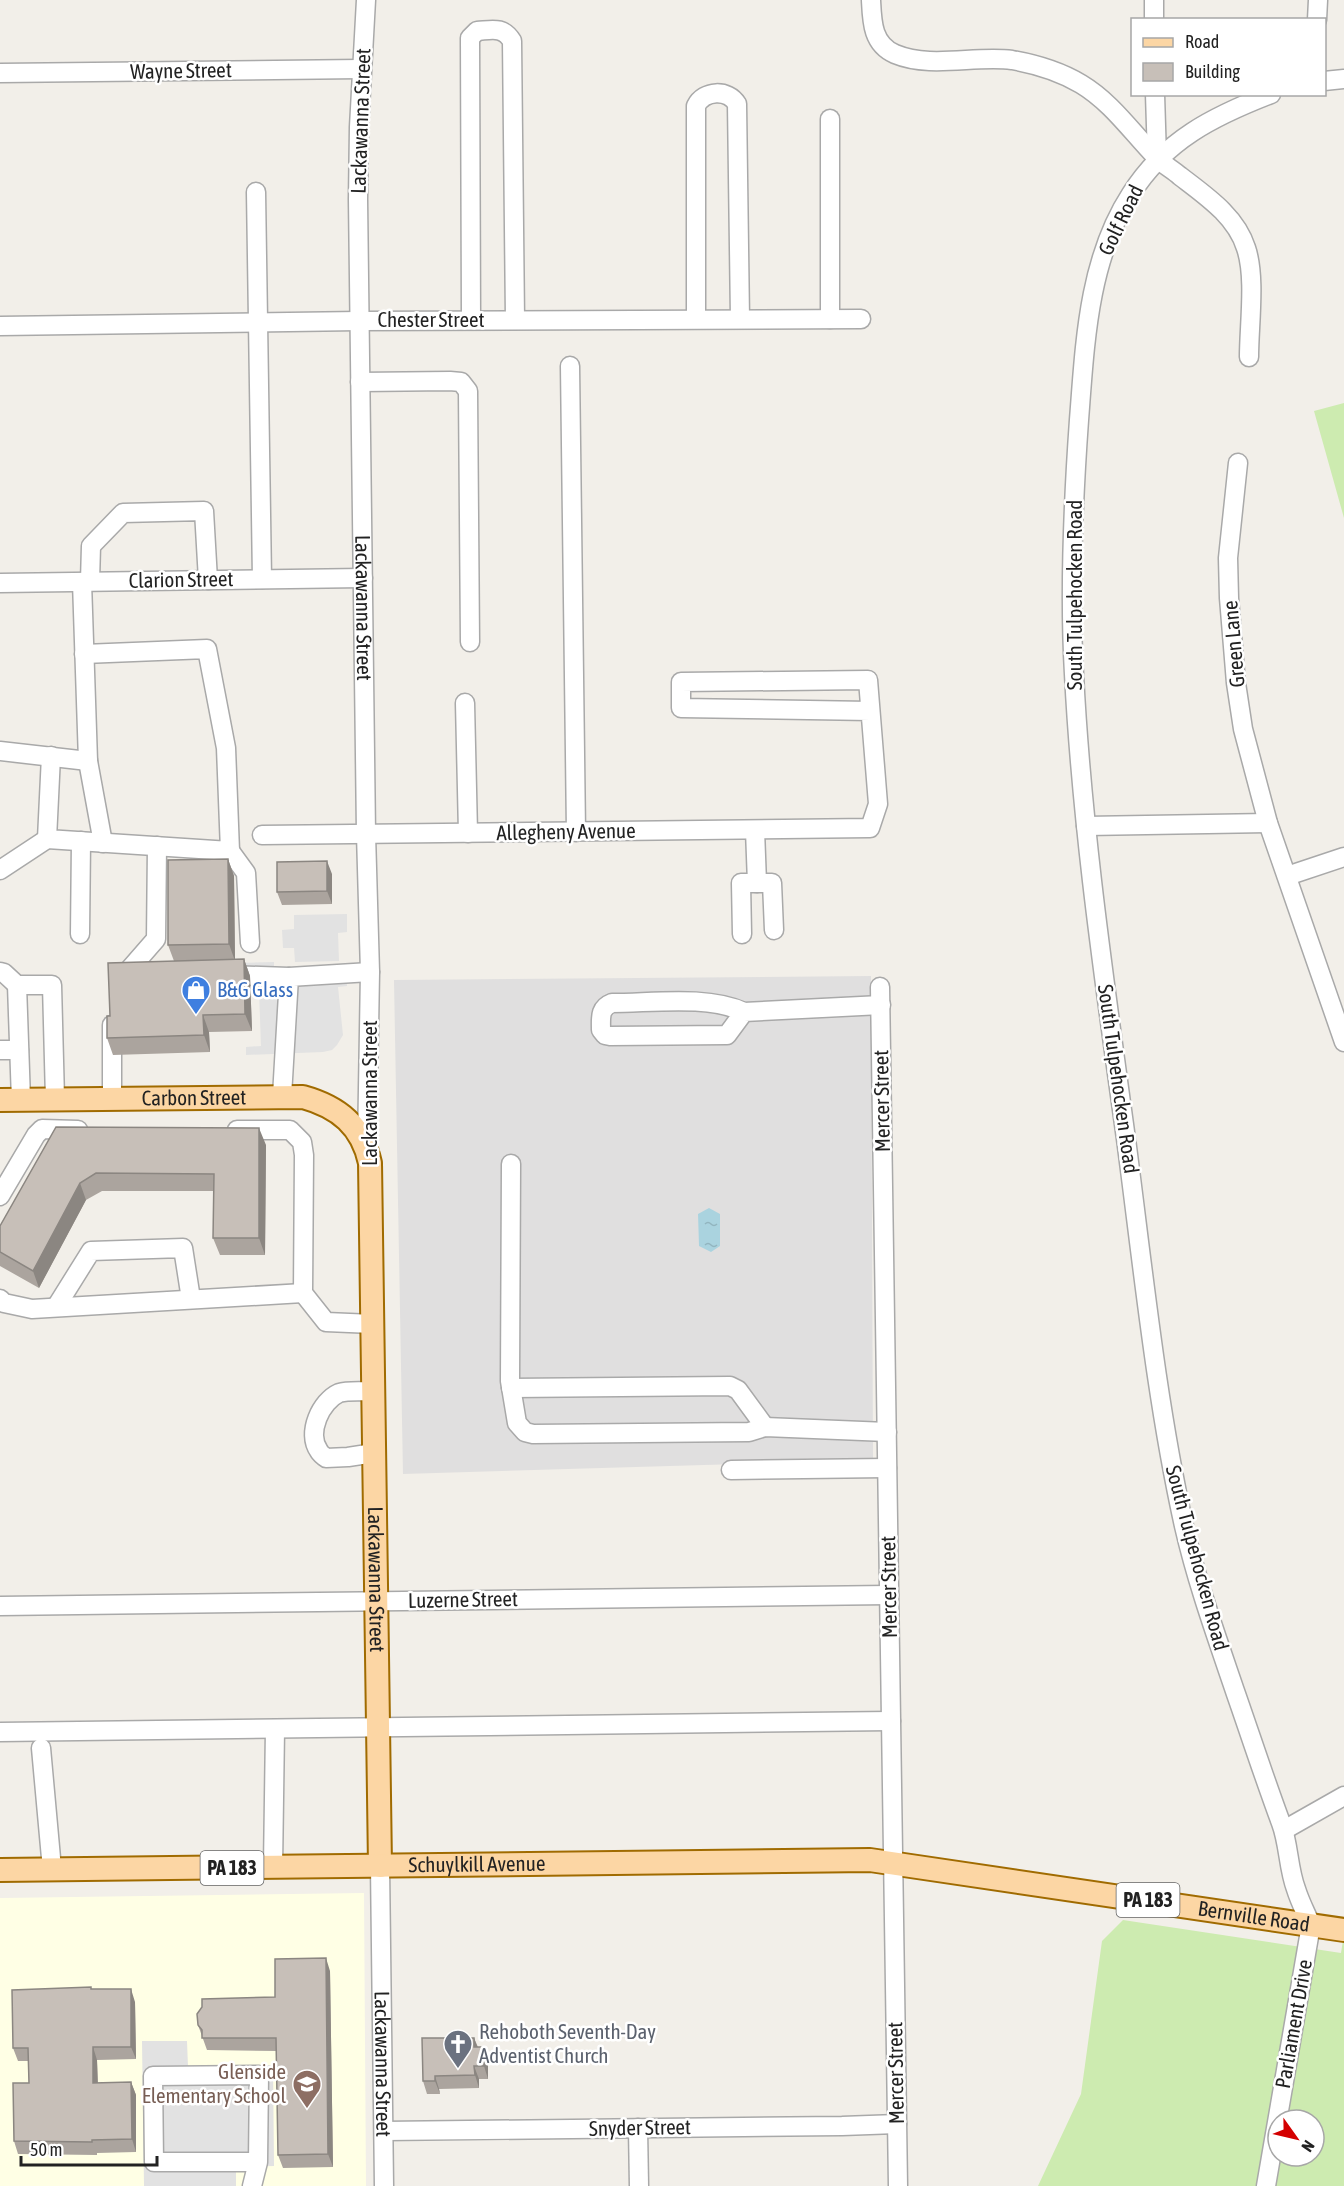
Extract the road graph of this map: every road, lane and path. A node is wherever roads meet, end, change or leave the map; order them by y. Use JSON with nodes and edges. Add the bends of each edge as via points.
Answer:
{"nodes":[{"id":1,"x":366,"y":0,"type":"edge"},
{"id":2,"x":871,"y":0,"type":"edge"},
{"id":3,"x":1154,"y":0,"type":"edge"},
{"id":4,"x":1318,"y":0,"type":"edge"},
{"id":5,"x":1154,"y":18,"type":"edge"},
{"id":6,"x":1317,"y":18,"type":"edge"},
{"id":7,"x":361,"y":69,"type":"junction"},
{"id":8,"x":0,"y":74,"type":"edge"},
{"id":9,"x":1344,"y":80,"type":"edge"},
{"id":10,"x":1326,"y":81,"type":"edge"},
{"id":11,"x":1155,"y":96,"type":"edge"},
{"id":12,"x":1266,"y":96,"type":"edge"},
{"id":13,"x":830,"y":119,"type":"dead end"},
{"id":14,"x":1157,"y":158,"type":"junction"},
{"id":15,"x":256,"y":192,"type":"dead end"},
{"id":16,"x":1090,"y":310,"type":"joint"},
{"id":17,"x":696,"y":319,"type":"junction"},
{"id":18,"x":740,"y":319,"type":"junction"},
{"id":19,"x":830,"y":319,"type":"junction"},
{"id":20,"x":861,"y":319,"type":"dead end"},
{"id":21,"x":471,"y":320,"type":"junction"},
{"id":22,"x":514,"y":320,"type":"junction"},
{"id":23,"x":359,"y":321,"type":"junction"},
{"id":24,"x":258,"y":322,"type":"junction"},
{"id":25,"x":0,"y":326,"type":"edge"},
{"id":26,"x":1249,"y":357,"type":"dead end"},
{"id":27,"x":570,"y":366,"type":"dead end"},
{"id":28,"x":360,"y":382,"type":"junction"},
{"id":29,"x":1238,"y":463,"type":"dead end"},
{"id":30,"x":363,"y":578,"type":"junction"},
{"id":31,"x":262,"y":579,"type":"junction"},
{"id":32,"x":208,"y":580,"type":"junction"},
{"id":33,"x":86,"y":582,"type":"junction"},
{"id":34,"x":0,"y":583,"type":"edge"},
{"id":35,"x":470,"y":642,"type":"dead end"},
{"id":36,"x":84,"y":654,"type":"junction"},
{"id":37,"x":465,"y":704,"type":"dead end"},
{"id":38,"x":870,"y":711,"type":"junction"},
{"id":39,"x":0,"y":751,"type":"edge"},
{"id":40,"x":51,"y":756,"type":"junction"},
{"id":41,"x":88,"y":760,"type":"junction"},
{"id":42,"x":1268,"y":823,"type":"junction"},
{"id":43,"x":1086,"y":826,"type":"junction"},
{"id":44,"x":755,"y":830,"type":"junction"},
{"id":45,"x":576,"y":832,"type":"junction"},
{"id":46,"x":468,"y":833,"type":"junction"},
{"id":47,"x":366,"y":834,"type":"junction"},
{"id":48,"x":262,"y":836,"type":"dead end"},
{"id":49,"x":47,"y":839,"type":"junction"},
{"id":50,"x":81,"y":841,"type":"junction"},
{"id":51,"x":103,"y":843,"type":"junction"},
{"id":52,"x":157,"y":846,"type":"junction"},
{"id":53,"x":230,"y":851,"type":"junction"},
{"id":54,"x":1344,"y":856,"type":"edge"},
{"id":55,"x":0,"y":870,"type":"edge"},
{"id":56,"x":1287,"y":876,"type":"junction"},
{"id":57,"x":757,"y":884,"type":"junction"},
{"id":58,"x":774,"y":930,"type":"dead end"},
{"id":59,"x":80,"y":934,"type":"dead end"},
{"id":60,"x":742,"y":934,"type":"dead end"},
{"id":61,"x":250,"y":943,"type":"dead end"},
{"id":62,"x":0,"y":972,"type":"edge"},
{"id":63,"x":370,"y":972,"type":"junction"},
{"id":64,"x":205,"y":975,"type":"edge"},
{"id":65,"x":146,"y":977,"type":"edge"},
{"id":66,"x":289,"y":977,"type":"junction"},
{"id":67,"x":17,"y":985,"type":"junction"},
{"id":68,"x":112,"y":1012,"type":"edge"},
{"id":69,"x":744,"y":1012,"type":"junction"},
{"id":70,"x":1344,"y":1042,"type":"edge"},
{"id":71,"x":0,"y":1050,"type":"edge"},
{"id":72,"x":19,"y":1050,"type":"junction"},
{"id":73,"x":282,"y":1096,"type":"junction"},
{"id":74,"x":55,"y":1099,"type":"junction"},
{"id":75,"x":112,"y":1099,"type":"junction"},
{"id":76,"x":10,"y":1100,"type":"edge"},
{"id":77,"x":101,"y":1130,"type":"edge"},
{"id":78,"x":219,"y":1130,"type":"edge"},
{"id":79,"x":367,"y":1147,"type":"junction"},
{"id":80,"x":511,"y":1164,"type":"dead end"},
{"id":81,"x":0,"y":1196,"type":"edge"},
{"id":82,"x":303,"y":1293,"type":"junction"},
{"id":83,"x":0,"y":1299,"type":"edge"},
{"id":84,"x":191,"y":1299,"type":"junction"},
{"id":85,"x":56,"y":1307,"type":"junction"},
{"id":86,"x":373,"y":1324,"type":"junction"},
{"id":87,"x":511,"y":1388,"type":"junction"},
{"id":88,"x":373,"y":1391,"type":"junction"},
{"id":89,"x":765,"y":1427,"type":"junction"},
{"id":90,"x":887,"y":1431,"type":"junction"},
{"id":91,"x":374,"y":1453,"type":"junction"},
{"id":92,"x":887,"y":1468,"type":"junction"},
{"id":93,"x":731,"y":1470,"type":"dead end"},
{"id":94,"x":889,"y":1594,"type":"junction"},
{"id":95,"x":376,"y":1601,"type":"junction"},
{"id":96,"x":0,"y":1606,"type":"edge"},
{"id":97,"x":891,"y":1720,"type":"junction"},
{"id":98,"x":378,"y":1727,"type":"junction"},
{"id":99,"x":275,"y":1729,"type":"junction"},
{"id":100,"x":0,"y":1732,"type":"edge"},
{"id":101,"x":41,"y":1748,"type":"dead end"},
{"id":102,"x":1344,"y":1796,"type":"edge"},
{"id":103,"x":1284,"y":1830,"type":"junction"},
{"id":104,"x":893,"y":1863,"type":"junction"},
{"id":105,"x":381,"y":1866,"type":"junction"},
{"id":106,"x":273,"y":1867,"type":"junction"},
{"id":107,"x":52,"y":1869,"type":"junction"},
{"id":108,"x":0,"y":1870,"type":"edge"},
{"id":109,"x":952,"y":1872,"type":"joint"},
{"id":110,"x":1311,"y":1925,"type":"junction"},
{"id":111,"x":1344,"y":1930,"type":"edge"},
{"id":112,"x":897,"y":2124,"type":"junction"},
{"id":113,"x":638,"y":2128,"type":"junction"},
{"id":114,"x":384,"y":2132,"type":"junction"},
{"id":115,"x":258,"y":2163,"type":"junction"},
{"id":116,"x":252,"y":2186,"type":"edge"},
{"id":117,"x":266,"y":2186,"type":"edge"},
{"id":118,"x":384,"y":2186,"type":"edge"},
{"id":119,"x":639,"y":2186,"type":"edge"},
{"id":120,"x":898,"y":2186,"type":"edge"},
{"id":121,"x":1266,"y":2186,"type":"edge"}],
"edges":[{"from":1,"to":7,"type":"street","name":"Lackawanna Street"},
{"from":2,"to":14,"type":"street","via":[[873,29],[880,43],[893,53],[919,59],[1011,60],[1042,67],[1098,97]]},
{"from":3,"to":5,"type":"street"},
{"from":4,"to":6,"type":"street"},
{"from":7,"to":8,"type":"street","name":"Wayne Street"},
{"from":7,"to":23,"type":"street","name":"Lackawanna Street"},
{"from":9,"to":10,"type":"street"},
{"from":11,"to":14,"type":"street"},
{"from":12,"to":14,"type":"street","name":"Golf Road","via":[[1205,122]]},
{"from":13,"to":19,"type":"street"},
{"from":14,"to":16,"type":"street","name":"Golf Road","via":[[1129,196],[1112,233],[1100,263]]},
{"from":14,"to":26,"type":"street","via":[[1225,213],[1247,249],[1251,274]]},
{"from":15,"to":24,"type":"street"},
{"from":16,"to":43,"type":"street","name":"South Tulpehocken Road","via":[[1074,484],[1072,586],[1075,702]]},
{"from":17,"to":18,"type":"street","name":"Chester Street"},
{"from":17,"to":18,"type":"street","via":[[696,106],[707,94],[726,95],[737,104]]},
{"from":17,"to":22,"type":"street","name":"Chester Street"},
{"from":18,"to":19,"type":"street","name":"Chester Street"},
{"from":19,"to":20,"type":"street","name":"Chester Street"},
{"from":21,"to":22,"type":"street","name":"Chester Street"},
{"from":21,"to":22,"type":"street","via":[[470,38],[477,31],[498,30],[507,33],[512,41]]},
{"from":21,"to":23,"type":"street","name":"Chester Street"},
{"from":23,"to":24,"type":"street","name":"Chester Street"},
{"from":23,"to":28,"type":"street","name":"Lackawanna Street"},
{"from":24,"to":25,"type":"street","name":"Chester Street"},
{"from":24,"to":31,"type":"street"},
{"from":27,"to":45,"type":"street"},
{"from":28,"to":30,"type":"street","name":"Lackawanna Street"},
{"from":28,"to":35,"type":"street","via":[[450,381],[461,382],[468,391]]},
{"from":29,"to":42,"type":"street","name":"Green Lane","via":[[1228,558],[1236,683],[1243,729]]},
{"from":30,"to":31,"type":"street","name":"Clarion Street"},
{"from":30,"to":47,"type":"street","name":"Lackawanna Street"},
{"from":31,"to":32,"type":"street","name":"Clarion Street"},
{"from":32,"to":33,"type":"street","name":"Clarion Street"},
{"from":32,"to":33,"type":"street","via":[[204,511],[123,513],[91,546]]},
{"from":33,"to":34,"type":"street","name":"Clarion Street"},
{"from":33,"to":36,"type":"street"},
{"from":36,"to":41,"type":"street"},
{"from":36,"to":53,"type":"street","via":[[207,649],[226,748]]},
{"from":37,"to":46,"type":"street"},
{"from":38,"to":38,"type":"street","via":[[868,680],[681,682],[681,708]]},
{"from":38,"to":44,"type":"street","name":"Allegheny Avenue","via":[[878,804],[870,828]]},
{"from":39,"to":40,"type":"street"},
{"from":40,"to":41,"type":"street"},
{"from":40,"to":49,"type":"street"},
{"from":41,"to":51,"type":"street"},
{"from":42,"to":43,"type":"street"},
{"from":42,"to":56,"type":"street","name":"Green Lane"},
{"from":43,"to":103,"type":"street","name":"South Tulpehocken Road","via":[[1167,1442],[1206,1609]]},
{"from":44,"to":45,"type":"street","name":"Allegheny Avenue"},
{"from":44,"to":57,"type":"street"},
{"from":45,"to":46,"type":"street","name":"Allegheny Avenue"},
{"from":46,"to":47,"type":"street","name":"Allegheny Avenue"},
{"from":47,"to":48,"type":"street","name":"Allegheny Avenue"},
{"from":47,"to":63,"type":"street","name":"Lackawanna Street"},
{"from":49,"to":50,"type":"street"},
{"from":49,"to":55,"type":"street"},
{"from":50,"to":51,"type":"street"},
{"from":50,"to":59,"type":"street"},
{"from":51,"to":52,"type":"street"},
{"from":52,"to":53,"type":"street"},
{"from":52,"to":65,"type":"street","via":[[156,939],[115,982]]},
{"from":53,"to":61,"type":"street","via":[[246,873]]},
{"from":54,"to":56,"type":"street"},
{"from":56,"to":70,"type":"street","name":"Green Lane"},
{"from":57,"to":58,"type":"street","via":[[772,883]]},
{"from":57,"to":60,"type":"street","via":[[741,884]]},
{"from":62,"to":67,"type":"street"},
{"from":63,"to":66,"type":"street"},
{"from":63,"to":79,"type":"street","name":"Lackawanna Street"},
{"from":64,"to":66,"type":"street"},
{"from":66,"to":73,"type":"street"},
{"from":67,"to":72,"type":"street"},
{"from":67,"to":74,"type":"street","via":[[52,985]]},
{"from":68,"to":75,"type":"street"},
{"from":69,"to":69,"type":"street","via":[[729,1005],[692,1002],[612,1003],[601,1011],[601,1030],[610,1036],[727,1035]]},
{"from":69,"to":90,"type":"street","name":"Mercer Street","via":[[880,996]]},
{"from":71,"to":72,"type":"street"},
{"from":72,"to":76,"type":"street"},
{"from":73,"to":75,"type":"main road","name":"Carbon Street"},
{"from":73,"to":79,"type":"main road","name":"Carbon Street","via":[[303,1097],[335,1110],[357,1130]]},
{"from":74,"to":75,"type":"main road","name":"Carbon Street"},
{"from":74,"to":76,"type":"main road","name":"Carbon Street"},
{"from":77,"to":81,"type":"street","via":[[42,1130]]},
{"from":78,"to":82,"type":"street","via":[[290,1130],[302,1142]]},
{"from":79,"to":86,"type":"main road","name":"Lackawanna Street"},
{"from":80,"to":87,"type":"street"},
{"from":82,"to":84,"type":"street"},
{"from":82,"to":86,"type":"street","via":[[326,1322]]},
{"from":83,"to":85,"type":"street","via":[[32,1309]]},
{"from":84,"to":85,"type":"street"},
{"from":84,"to":85,"type":"street","via":[[183,1248],[91,1251]]},
{"from":86,"to":88,"type":"main road","name":"Lackawanna Street"},
{"from":87,"to":89,"type":"street","via":[[730,1386],[738,1390]]},
{"from":87,"to":89,"type":"street","via":[[517,1423],[533,1434],[749,1432]]},
{"from":88,"to":91,"type":"main road","name":"Lackawanna Street"},
{"from":88,"to":91,"type":"street","via":[[341,1392],[328,1400],[320,1412],[314,1437],[318,1451],[326,1458]]},
{"from":89,"to":90,"type":"street"},
{"from":90,"to":92,"type":"street","name":"Mercer Street"},
{"from":91,"to":95,"type":"main road","name":"Lackawanna Street"},
{"from":92,"to":93,"type":"street"},
{"from":92,"to":94,"type":"street","name":"Mercer Street"},
{"from":94,"to":95,"type":"street","name":"Luzerne Street"},
{"from":94,"to":97,"type":"street","name":"Mercer Street"},
{"from":95,"to":96,"type":"street","name":"Luzerne Street"},
{"from":95,"to":98,"type":"main road","name":"Lackawanna Street"},
{"from":97,"to":98,"type":"street"},
{"from":97,"to":104,"type":"street","name":"Mercer Street"},
{"from":98,"to":99,"type":"street"},
{"from":98,"to":105,"type":"main road","name":"Lackawanna Street"},
{"from":99,"to":100,"type":"street"},
{"from":99,"to":106,"type":"street"},
{"from":101,"to":107,"type":"street"},
{"from":102,"to":103,"type":"street"},
{"from":103,"to":110,"type":"street","via":[[1295,1887]]},
{"from":104,"to":105,"type":"main road","name":"Schuylkill Avenue","number":"PA 183","via":[[870,1860]]},
{"from":104,"to":109,"type":"main road","name":"Schuylkill Avenue","number":"PA 183"},
{"from":104,"to":112,"type":"street","name":"Mercer Street"},
{"from":105,"to":106,"type":"main road","name":"Schuylkill Avenue","number":"PA 183"},
{"from":105,"to":114,"type":"street","name":"Lackawanna Street"},
{"from":106,"to":107,"type":"main road","name":"Schuylkill Avenue","number":"PA 183"},
{"from":107,"to":108,"type":"main road","name":"Schuylkill Avenue","number":"PA 183"},
{"from":109,"to":110,"type":"main road","name":"Bernville Road","number":"PA 183"},
{"from":110,"to":111,"type":"main road","name":"Bernville Road","number":"PA 183"},
{"from":110,"to":121,"type":"street","name":"Parliament Drive"},
{"from":112,"to":113,"type":"street","name":"Snyder Street"},
{"from":112,"to":120,"type":"street","name":"Mercer Street"},
{"from":113,"to":114,"type":"street","name":"Snyder Street"},
{"from":113,"to":119,"type":"street"},
{"from":114,"to":118,"type":"street","name":"Lackawanna Street"},
{"from":115,"to":115,"type":"street","via":[[258,2075],[153,2076],[154,2162]]},
{"from":115,"to":116,"type":"street"},
{"from":115,"to":117,"type":"street"}]}
